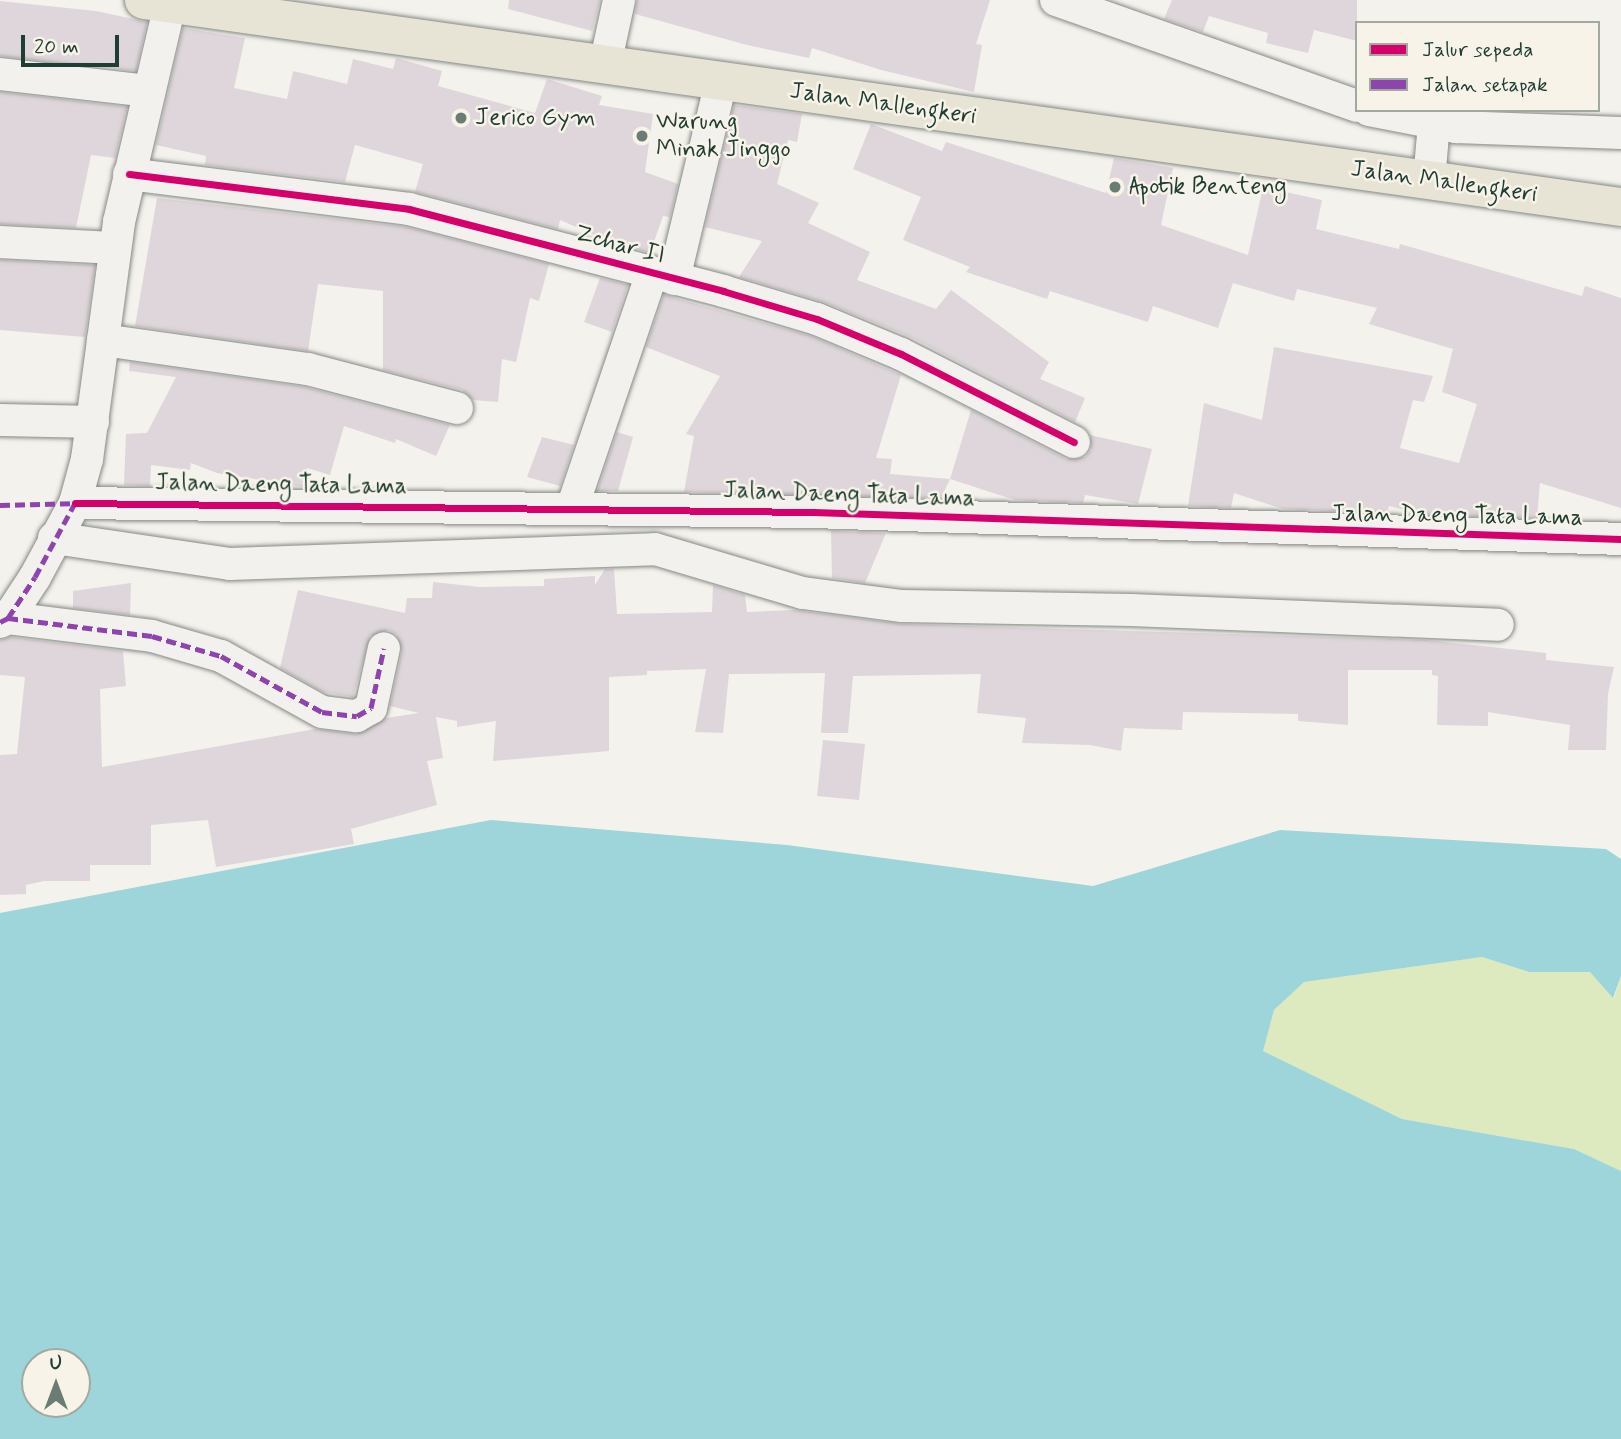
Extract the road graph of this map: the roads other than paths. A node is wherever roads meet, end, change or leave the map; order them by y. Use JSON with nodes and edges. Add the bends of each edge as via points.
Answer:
{"nodes":[{"id":1,"x":619,"y":0,"type":"edge"},
{"id":2,"x":1056,"y":0,"type":"edge"},
{"id":3,"x":162,"y":1,"type":"edge"},
{"id":4,"x":605,"y":65,"type":"junction"},
{"id":5,"x":0,"y":74,"type":"edge"},
{"id":6,"x":720,"y":81,"type":"junction"},
{"id":7,"x":149,"y":91,"type":"junction"},
{"id":8,"x":1355,"y":105,"type":"edge"},
{"id":9,"x":1378,"y":112,"type":"edge"},
{"id":10,"x":1434,"y":124,"type":"junction"},
{"id":11,"x":1621,"y":132,"type":"edge"},
{"id":12,"x":129,"y":174,"type":"junction"},
{"id":13,"x":1429,"y":180,"type":"junction"},
{"id":14,"x":1621,"y":207,"type":"edge"},
{"id":15,"x":0,"y":242,"type":"edge"},
{"id":16,"x":115,"y":248,"type":"junction"},
{"id":17,"x":663,"y":276,"type":"junction"},
{"id":18,"x":103,"y":340,"type":"junction"},
{"id":19,"x":457,"y":408,"type":"dead end"},
{"id":20,"x":0,"y":419,"type":"edge"},
{"id":21,"x":93,"y":422,"type":"junction"},
{"id":22,"x":1074,"y":442,"type":"dead end"},
{"id":23,"x":75,"y":502,"type":"junction"},
{"id":24,"x":572,"y":508,"type":"junction"},
{"id":25,"x":54,"y":538,"type":"junction"},
{"id":26,"x":1621,"y":539,"type":"edge"},
{"id":27,"x":4,"y":620,"type":"edge"},
{"id":28,"x":1498,"y":625,"type":"dead end"},
{"id":29,"x":384,"y":648,"type":"dead end"}],
"edges":[{"from":1,"to":4,"type":"street"},
{"from":2,"to":8,"type":"street"},
{"from":3,"to":4,"type":"main road","name":"Jalan Mallengkeri"},
{"from":3,"to":7,"type":"street"},
{"from":4,"to":6,"type":"main road","name":"Jalan Mallengkeri"},
{"from":5,"to":7,"type":"street"},
{"from":6,"to":13,"type":"main road","name":"Jalan Mallengkeri"},
{"from":6,"to":17,"type":"street"},
{"from":7,"to":12,"type":"street"},
{"from":9,"to":10,"type":"street"},
{"from":10,"to":11,"type":"street"},
{"from":10,"to":13,"type":"street"},
{"from":12,"to":16,"type":"street"},
{"from":12,"to":17,"type":"street","name":"Zchar II","via":[[410,209]]},
{"from":13,"to":14,"type":"main road","name":"Jalan Mallengkeri"},
{"from":15,"to":16,"type":"street"},
{"from":16,"to":18,"type":"street"},
{"from":17,"to":22,"type":"street","name":"Zchar II","via":[[817,319],[901,354]]},
{"from":17,"to":24,"type":"street"},
{"from":18,"to":19,"type":"street","via":[[308,369]]},
{"from":18,"to":21,"type":"street"},
{"from":20,"to":21,"type":"street"},
{"from":21,"to":23,"type":"street"},
{"from":23,"to":24,"type":"street","name":"Jalan Daeng Tata Lama"},
{"from":23,"to":25,"type":"street"},
{"from":24,"to":26,"type":"street","name":"Jalan Daeng Tata Lama"},
{"from":25,"to":27,"type":"street"},
{"from":25,"to":28,"type":"street","via":[[230,564],[655,549],[803,593],[902,606]]},
{"from":27,"to":29,"type":"street","via":[[152,636],[221,656],[322,712],[357,716],[371,708]]}]}
